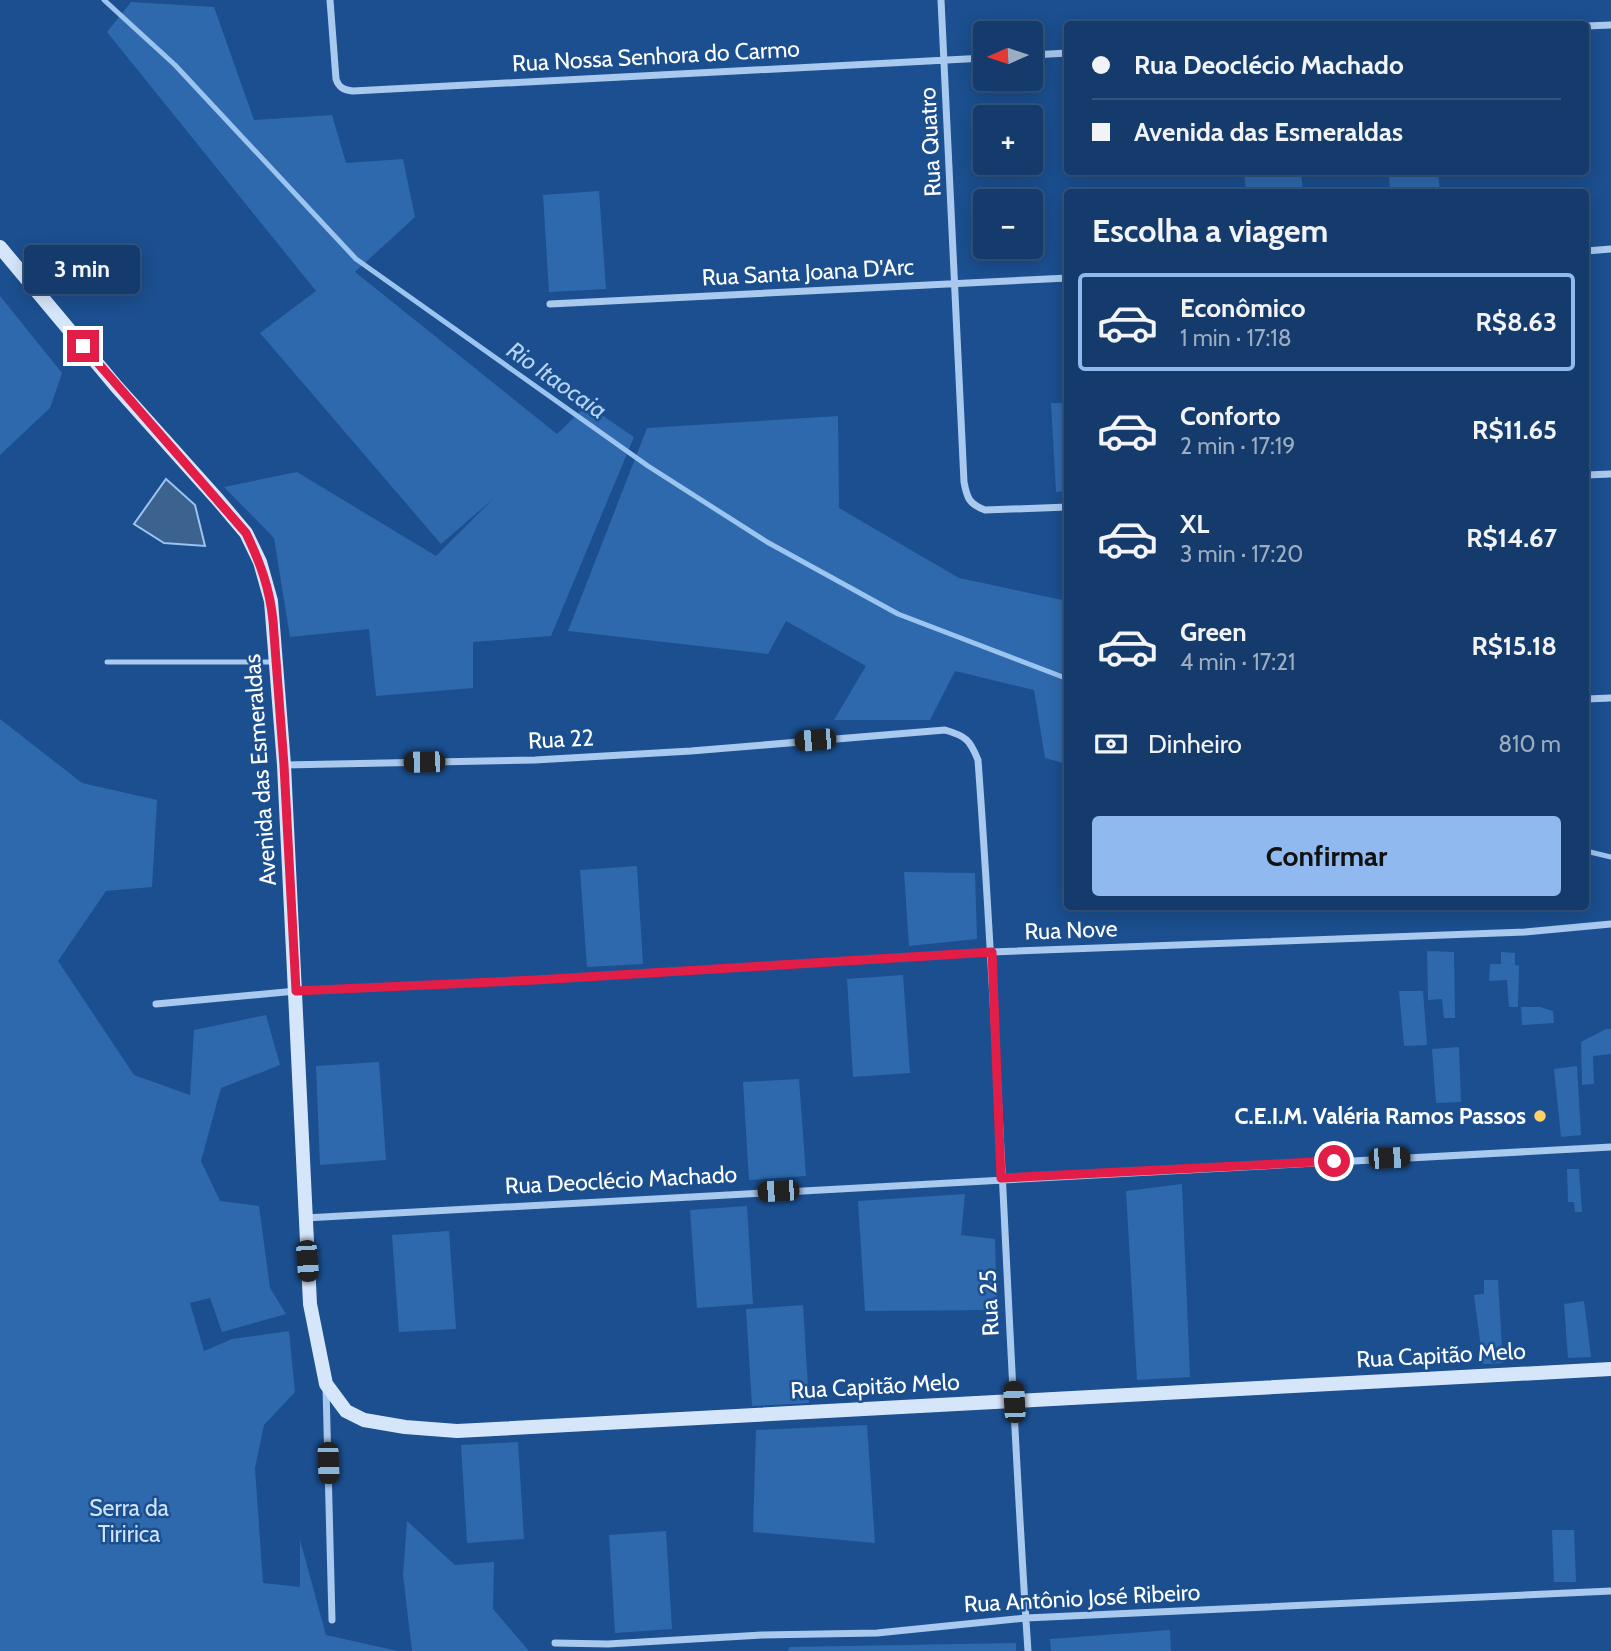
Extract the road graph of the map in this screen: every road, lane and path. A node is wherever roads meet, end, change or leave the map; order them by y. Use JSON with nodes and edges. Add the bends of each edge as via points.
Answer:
{"nodes":[{"id":1,"x":330,"y":0,"type":"edge"},
{"id":2,"x":941,"y":0,"type":"edge"},
{"id":3,"x":1611,"y":25,"type":"edge"},
{"id":4,"x":1589,"y":26,"type":"edge"},
{"id":5,"x":1064,"y":53,"type":"edge"},
{"id":6,"x":1043,"y":54,"type":"edge"},
{"id":7,"x":973,"y":59,"type":"edge"},
{"id":8,"x":945,"y":60,"type":"junction"},
{"id":9,"x":0,"y":247,"type":"edge"},
{"id":10,"x":1611,"y":249,"type":"edge"},
{"id":11,"x":1589,"y":251,"type":"edge"},
{"id":12,"x":1064,"y":278,"type":"edge"},
{"id":13,"x":955,"y":283,"type":"junction"},
{"id":14,"x":550,"y":304,"type":"dead end"},
{"id":15,"x":1611,"y":474,"type":"edge"},
{"id":16,"x":1589,"y":475,"type":"edge"},
{"id":17,"x":1064,"y":507,"type":"edge"},
{"id":18,"x":107,"y":662,"type":"dead end"},
{"id":19,"x":276,"y":662,"type":"junction"},
{"id":20,"x":1611,"y":698,"type":"edge"},
{"id":21,"x":1589,"y":699,"type":"edge"},
{"id":22,"x":284,"y":765,"type":"junction"},
{"id":23,"x":1611,"y":924,"type":"edge"},
{"id":24,"x":992,"y":952,"type":"junction"},
{"id":25,"x":296,"y":991,"type":"junction"},
{"id":26,"x":156,"y":1004,"type":"dead end"},
{"id":27,"x":1611,"y":1147,"type":"edge"},
{"id":28,"x":1001,"y":1178,"type":"junction"},
{"id":29,"x":304,"y":1218,"type":"junction"},
{"id":30,"x":1611,"y":1368,"type":"edge"},
{"id":31,"x":326,"y":1384,"type":"junction"},
{"id":32,"x":1014,"y":1402,"type":"junction"},
{"id":33,"x":1611,"y":1591,"type":"edge"},
{"id":34,"x":1026,"y":1618,"type":"junction"},
{"id":35,"x":332,"y":1620,"type":"dead end"},
{"id":36,"x":555,"y":1643,"type":"dead end"},
{"id":37,"x":1028,"y":1651,"type":"edge"}],
"edges":[{"from":1,"to":8,"type":"street","name":"Rua Nossa Senhora do Carmo","via":[[336,79],[339,86],[353,91]]},
{"from":2,"to":8,"type":"street","name":"Rua Quatro"},
{"from":3,"to":4,"type":"street"},
{"from":5,"to":6,"type":"street"},
{"from":7,"to":8,"type":"street","name":"Rua Nossa Senhora do Carmo"},
{"from":8,"to":13,"type":"street","name":"Rua Quatro"},
{"from":9,"to":19,"type":"main road","name":"Avenida das Esmeraldas","via":[[246,533],[271,601]]},
{"from":10,"to":11,"type":"street"},
{"from":12,"to":13,"type":"street","name":"Rua Santa Joana D'Arc"},
{"from":13,"to":14,"type":"street","name":"Rua Santa Joana D'Arc"},
{"from":13,"to":17,"type":"street","name":"Rua Quatro","via":[[967,497],[972,505],[985,510]]},
{"from":15,"to":16,"type":"street"},
{"from":18,"to":19,"type":"lane"},
{"from":19,"to":22,"type":"main road","name":"Avenida das Esmeraldas"},
{"from":20,"to":21,"type":"street"},
{"from":22,"to":24,"type":"street","name":"Rua 22","via":[[535,760],[945,730],[962,735],[978,760]]},
{"from":22,"to":25,"type":"main road","name":"Avenida das Esmeraldas"},
{"from":23,"to":24,"type":"street","name":"Rua Nove","via":[[1525,932]]},
{"from":24,"to":25,"type":"street","name":"Rua Nove"},
{"from":24,"to":28,"type":"street","name":"Rua 25"},
{"from":25,"to":26,"type":"street","name":"Rua Nove"},
{"from":25,"to":29,"type":"main road","name":"Avenida das Esmeraldas"},
{"from":27,"to":28,"type":"street","name":"Rua Deoclécio Machado"},
{"from":28,"to":29,"type":"street","name":"Rua Deoclécio Machado"},
{"from":28,"to":32,"type":"street","name":"Rua 25"},
{"from":29,"to":31,"type":"main road","name":"Avenida das Esmeraldas","via":[[310,1304]]},
{"from":30,"to":32,"type":"main road","name":"Rua Capitão Melo"},
{"from":31,"to":32,"type":"main road","name":"Rua Capitão Melo","via":[[346,1410],[364,1420],[457,1431]]},
{"from":31,"to":35,"type":"street"},
{"from":32,"to":34,"type":"street","name":"Rua 25"},
{"from":33,"to":34,"type":"street","name":"Rua Antônio José Ribeiro"},
{"from":34,"to":36,"type":"street","name":"Rua Antônio José Ribeiro","via":[[877,1633]]},
{"from":34,"to":37,"type":"street","name":"Rua 25"}]}
